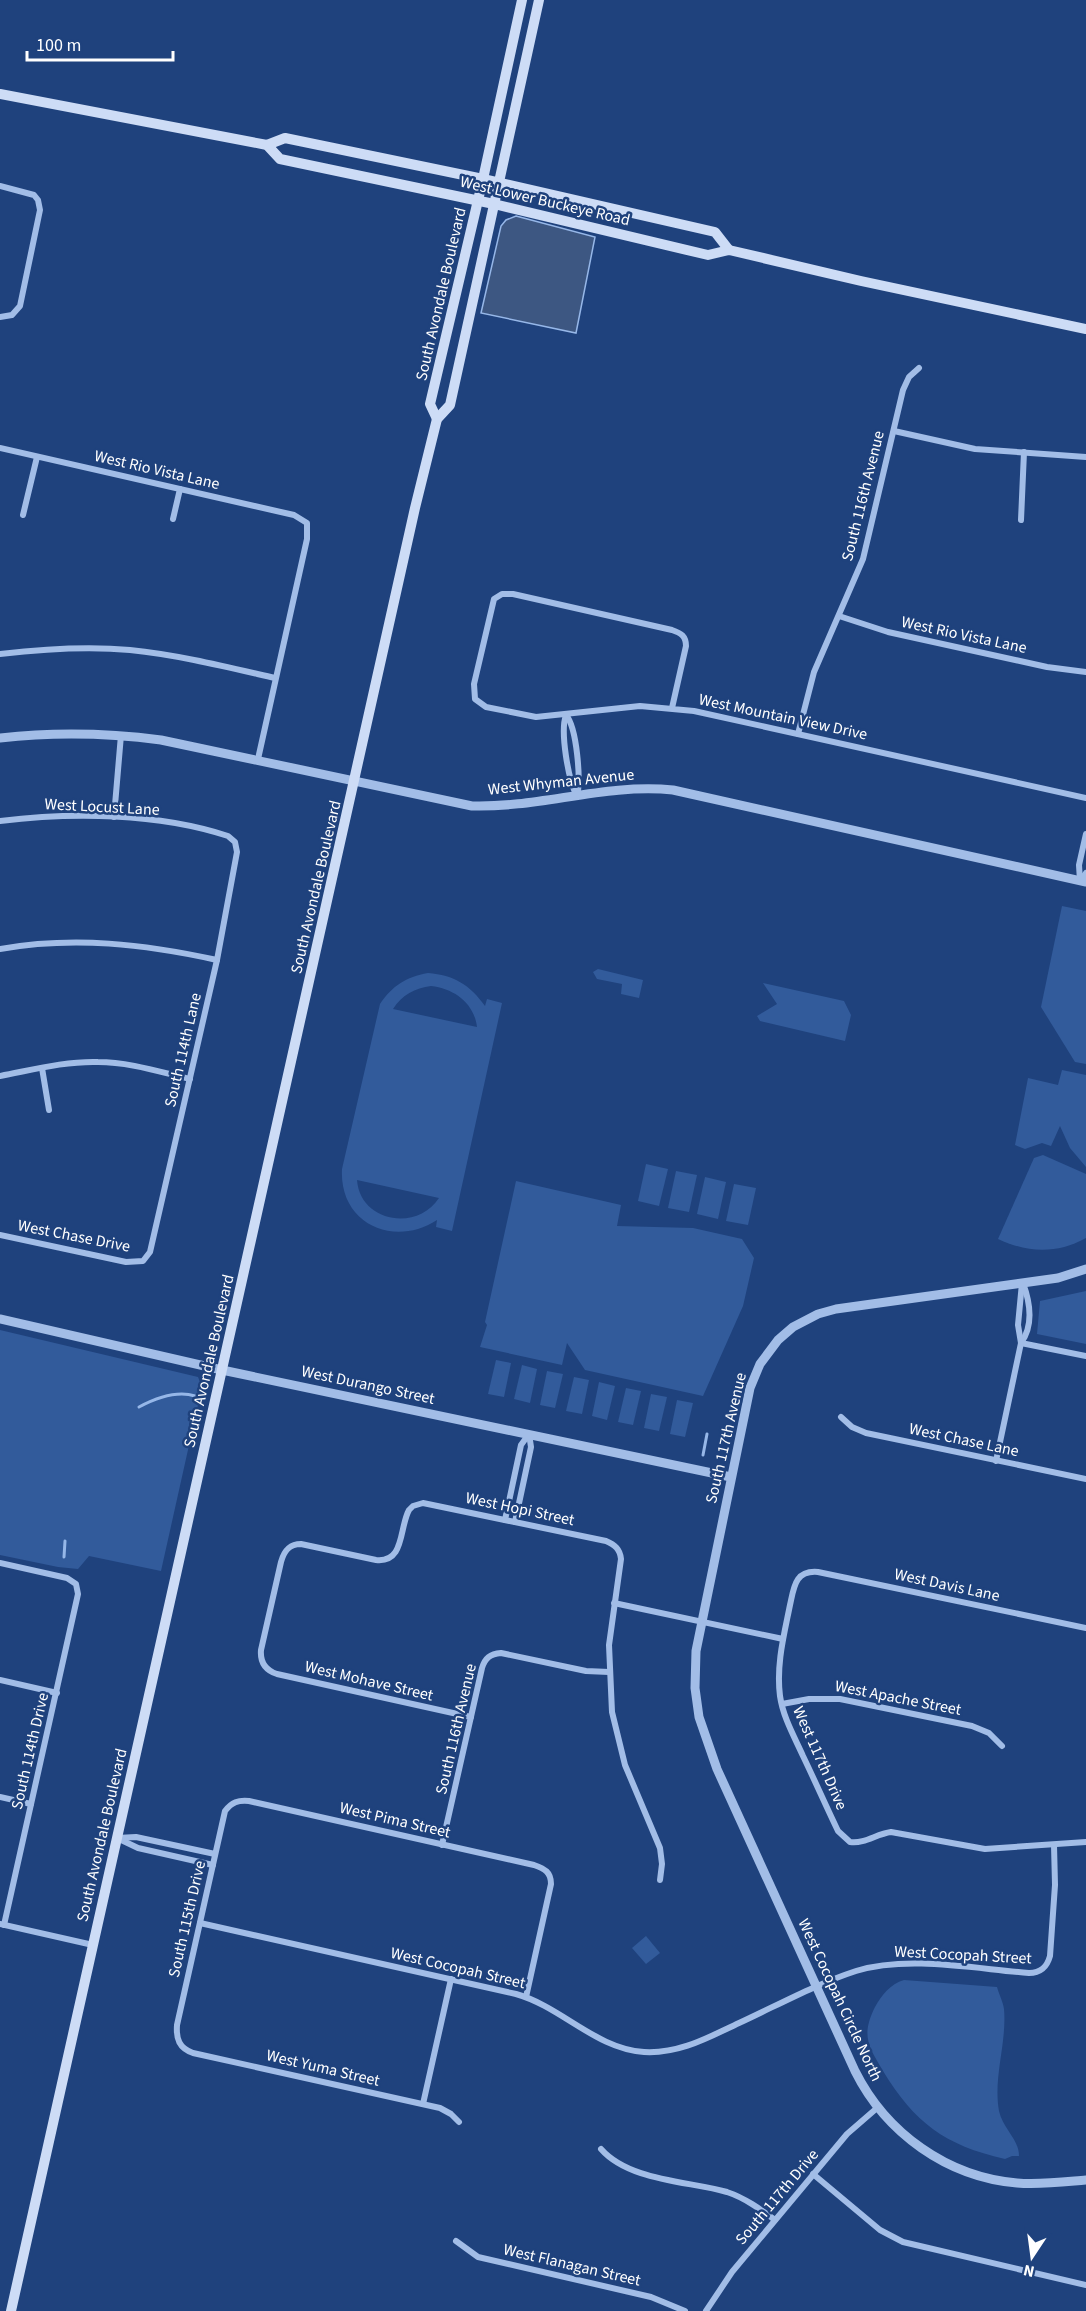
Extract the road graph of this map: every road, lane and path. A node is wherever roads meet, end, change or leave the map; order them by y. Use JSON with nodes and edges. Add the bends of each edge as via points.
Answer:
{"nodes":[{"id":1,"x":522,"y":0,"type":"edge"},
{"id":2,"x":539,"y":0,"type":"edge"},
{"id":3,"x":0,"y":94,"type":"edge"},
{"id":4,"x":267,"y":146,"type":"junction"},
{"id":5,"x":483,"y":178,"type":"junction"},
{"id":6,"x":499,"y":182,"type":"junction"},
{"id":7,"x":0,"y":186,"type":"edge"},
{"id":8,"x":478,"y":201,"type":"junction"},
{"id":9,"x":494,"y":204,"type":"junction"},
{"id":10,"x":729,"y":250,"type":"junction"},
{"id":11,"x":0,"y":317,"type":"edge"},
{"id":12,"x":1086,"y":329,"type":"edge"},
{"id":13,"x":919,"y":368,"type":"dead end"},
{"id":14,"x":437,"y":418,"type":"junction"},
{"id":15,"x":894,"y":431,"type":"junction"},
{"id":16,"x":0,"y":448,"type":"edge"},
{"id":17,"x":1024,"y":452,"type":"junction"},
{"id":18,"x":37,"y":457,"type":"junction"},
{"id":19,"x":1086,"y":457,"type":"edge"},
{"id":20,"x":180,"y":489,"type":"junction"},
{"id":21,"x":24,"y":515,"type":"dead end"},
{"id":22,"x":172,"y":519,"type":"dead end"},
{"id":23,"x":1021,"y":520,"type":"dead end"},
{"id":24,"x":838,"y":616,"type":"junction"},
{"id":25,"x":0,"y":654,"type":"edge"},
{"id":26,"x":1086,"y":672,"type":"edge"},
{"id":27,"x":275,"y":678,"type":"junction"},
{"id":28,"x":672,"y":708,"type":"junction"},
{"id":29,"x":566,"y":715,"type":"junction"},
{"id":30,"x":798,"y":734,"type":"junction"},
{"id":31,"x":121,"y":735,"type":"junction"},
{"id":32,"x":0,"y":738,"type":"edge"},
{"id":33,"x":258,"y":759,"type":"junction"},
{"id":34,"x":355,"y":781,"type":"junction"},
{"id":35,"x":576,"y":796,"type":"junction"},
{"id":36,"x":1086,"y":798,"type":"edge"},
{"id":37,"x":114,"y":817,"type":"junction"},
{"id":38,"x":0,"y":821,"type":"edge"},
{"id":39,"x":1086,"y":834,"type":"edge"},
{"id":40,"x":236,"y":842,"type":"joint"},
{"id":41,"x":1084,"y":878,"type":"edge"},
{"id":42,"x":0,"y":949,"type":"edge"},
{"id":43,"x":217,"y":960,"type":"junction"},
{"id":44,"x":42,"y":1068,"type":"junction"},
{"id":45,"x":0,"y":1076,"type":"edge"},
{"id":46,"x":190,"y":1079,"type":"junction"},
{"id":47,"x":49,"y":1110,"type":"dead end"},
{"id":48,"x":0,"y":1235,"type":"edge"},
{"id":49,"x":143,"y":1261,"type":"joint"},
{"id":50,"x":1086,"y":1269,"type":"edge"},
{"id":51,"x":1023,"y":1283,"type":"junction"},
{"id":52,"x":0,"y":1319,"type":"edge"},
{"id":53,"x":1021,"y":1343,"type":"junction"},
{"id":54,"x":1086,"y":1356,"type":"edge"},
{"id":55,"x":222,"y":1370,"type":"junction"},
{"id":56,"x":840,"y":1417,"type":"dead end"},
{"id":57,"x":529,"y":1434,"type":"junction"},
{"id":58,"x":996,"y":1461,"type":"junction"},
{"id":59,"x":731,"y":1477,"type":"junction"},
{"id":60,"x":1086,"y":1479,"type":"edge"},
{"id":61,"x":504,"y":1520,"type":"junction"},
{"id":62,"x":515,"y":1522,"type":"junction"},
{"id":63,"x":0,"y":1563,"type":"edge"},
{"id":64,"x":802,"y":1573,"type":"joint"},
{"id":65,"x":614,"y":1603,"type":"junction"},
{"id":66,"x":701,"y":1621,"type":"junction"},
{"id":67,"x":1086,"y":1628,"type":"edge"},
{"id":68,"x":783,"y":1639,"type":"junction"},
{"id":69,"x":263,"y":1665,"type":"joint"},
{"id":70,"x":609,"y":1672,"type":"junction"},
{"id":71,"x":0,"y":1680,"type":"edge"},
{"id":72,"x":57,"y":1693,"type":"junction"},
{"id":73,"x":782,"y":1704,"type":"junction"},
{"id":74,"x":471,"y":1718,"type":"junction"},
{"id":75,"x":1002,"y":1746,"type":"dead end"},
{"id":76,"x":711,"y":1756,"type":"joint"},
{"id":77,"x":0,"y":1797,"type":"edge"},
{"id":78,"x":232,"y":1803,"type":"joint"},
{"id":79,"x":32,"y":1804,"type":"junction"},
{"id":80,"x":117,"y":1838,"type":"junction"},
{"id":81,"x":1086,"y":1842,"type":"edge"},
{"id":82,"x":442,"y":1845,"type":"junction"},
{"id":83,"x":1054,"y":1845,"type":"junction"},
{"id":84,"x":215,"y":1854,"type":"junction"},
{"id":85,"x":213,"y":1866,"type":"junction"},
{"id":86,"x":660,"y":1880,"type":"dead end"},
{"id":87,"x":200,"y":1923,"type":"junction"},
{"id":88,"x":2,"y":1924,"type":"edge"},
{"id":89,"x":93,"y":1945,"type":"junction"},
{"id":90,"x":451,"y":1979,"type":"junction"},
{"id":91,"x":817,"y":1988,"type":"junction"},
{"id":92,"x":526,"y":1997,"type":"junction"},
{"id":93,"x":179,"y":2043,"type":"joint"},
{"id":94,"x":423,"y":2104,"type":"junction"},
{"id":95,"x":878,"y":2108,"type":"junction"},
{"id":96,"x":459,"y":2122,"type":"dead end"},
{"id":97,"x":601,"y":2150,"type":"dead end"},
{"id":98,"x":813,"y":2174,"type":"junction"},
{"id":99,"x":1086,"y":2180,"type":"edge"},
{"id":100,"x":775,"y":2220,"type":"junction"},
{"id":101,"x":456,"y":2241,"type":"dead end"},
{"id":102,"x":1086,"y":2285,"type":"edge"},
{"id":103,"x":11,"y":2311,"type":"edge"},
{"id":104,"x":685,"y":2311,"type":"edge"},
{"id":105,"x":706,"y":2311,"type":"edge"}],
"edges":[{"from":1,"to":5,"type":"main road","name":"South Avondale Boulevard"},
{"from":2,"to":6,"type":"main road","name":"South Avondale Boulevard"},
{"from":3,"to":4,"type":"main road","name":"West Lower Buckeye Road"},
{"from":4,"to":5,"type":"main road","via":[[285,138]]},
{"from":4,"to":8,"type":"main road","name":"West Lower Buckeye Road","via":[[280,159]]},
{"from":5,"to":6,"type":"main road"},
{"from":5,"to":8,"type":"main road","name":"South Avondale Boulevard"},
{"from":6,"to":9,"type":"main road","name":"South Avondale Boulevard"},
{"from":6,"to":10,"type":"main road","via":[[715,232]]},
{"from":7,"to":11,"type":"street","via":[[29,193],[38,200],[39,216],[22,301],[12,315]]},
{"from":8,"to":9,"type":"main road","name":"West Lower Buckeye Road"},
{"from":8,"to":14,"type":"main road","name":"South Avondale Boulevard","via":[[430,404]]},
{"from":9,"to":10,"type":"main road","name":"West Lower Buckeye Road","via":[[708,255]]},
{"from":9,"to":14,"type":"main road","name":"South Avondale Boulevard","via":[[450,405]]},
{"from":10,"to":12,"type":"main road","name":"West Lower Buckeye Road"},
{"from":13,"to":15,"type":"street","name":"South 116th Avenue","via":[[906,383]]},
{"from":14,"to":34,"type":"main road","name":"South Avondale Boulevard"},
{"from":15,"to":17,"type":"street","via":[[975,449]]},
{"from":15,"to":24,"type":"street","name":"South 116th Avenue","via":[[863,559]]},
{"from":16,"to":18,"type":"street","name":"West Rio Vista Lane"},
{"from":17,"to":19,"type":"street"},
{"from":17,"to":23,"type":"street"},
{"from":18,"to":20,"type":"street","name":"West Rio Vista Lane"},
{"from":18,"to":21,"type":"street"},
{"from":20,"to":22,"type":"street"},
{"from":20,"to":27,"type":"street","name":"West Rio Vista Lane","via":[[294,515],[307,523],[307,539]]},
{"from":24,"to":26,"type":"street","name":"West Rio Vista Lane","via":[[900,634]]},
{"from":24,"to":30,"type":"street","name":"South 116th Avenue","via":[[812,678]]},
{"from":25,"to":27,"type":"street","via":[[71,648],[131,650]]},
{"from":27,"to":33,"type":"street"},
{"from":28,"to":29,"type":"street","name":"West Mountain View Drive","via":[[627,707]]},
{"from":28,"to":29,"type":"street","name":"West Mountain View Drive","via":[[685,637],[672,630],[513,594],[497,596],[474,684],[474,699],[482,706],[536,717]]},
{"from":28,"to":30,"type":"street","name":"West Mountain View Drive"},
{"from":29,"to":35,"type":"street","via":[[572,726],[580,781]]},
{"from":30,"to":36,"type":"street","name":"West Mountain View Drive"},
{"from":31,"to":32,"type":"street","name":"West Whyman Avenue"},
{"from":31,"to":33,"type":"street","name":"West Whyman Avenue"},
{"from":31,"to":37,"type":"street"},
{"from":33,"to":34,"type":"street","name":"West Whyman Avenue"},
{"from":34,"to":35,"type":"street","name":"West Whyman Avenue","via":[[472,806]]},
{"from":34,"to":55,"type":"main road","name":"South Avondale Boulevard"},
{"from":35,"to":41,"type":"street","name":"West Whyman Avenue","via":[[625,789],[673,790]]},
{"from":37,"to":38,"type":"street","name":"West Locust Lane"},
{"from":37,"to":40,"type":"street","name":"West Locust Lane","via":[[189,827]]},
{"from":39,"to":41,"type":"street","via":[[1079,865]]},
{"from":40,"to":43,"type":"street","name":"South 114th Lane","via":[[237,857]]},
{"from":42,"to":43,"type":"street","via":[[66,942],[114,943]]},
{"from":43,"to":46,"type":"street","name":"South 114th Lane"},
{"from":44,"to":45,"type":"street"},
{"from":44,"to":46,"type":"street","via":[[109,1062]]},
{"from":44,"to":47,"type":"street"},
{"from":46,"to":49,"type":"street","name":"South 114th Lane","via":[[152,1247]]},
{"from":48,"to":49,"type":"street","name":"West Chase Drive","via":[[126,1262]]},
{"from":50,"to":51,"type":"street","name":"South 117th Avenue"},
{"from":51,"to":53,"type":"street","via":[[1018,1325]]},
{"from":51,"to":53,"type":"street","via":[[1030,1311]]},
{"from":51,"to":59,"type":"street","name":"South 117th Avenue","via":[[836,1309],[793,1327],[772,1347],[753,1379]]},
{"from":52,"to":55,"type":"street","name":"West Durango Street"},
{"from":53,"to":54,"type":"street"},
{"from":53,"to":58,"type":"street"},
{"from":55,"to":57,"type":"street","name":"West Durango Street"},
{"from":55,"to":80,"type":"main road","name":"South Avondale Boulevard"},
{"from":56,"to":58,"type":"street","name":"West Chase Lane","via":[[866,1433]]},
{"from":57,"to":59,"type":"street","name":"West Durango Street"},
{"from":57,"to":61,"type":"street","via":[[521,1445]]},
{"from":57,"to":62,"type":"street","via":[[531,1447]]},
{"from":58,"to":60,"type":"street","name":"West Chase Lane"},
{"from":59,"to":66,"type":"street","name":"South 117th Avenue"},
{"from":61,"to":62,"type":"street","name":"West Hopi Street"},
{"from":61,"to":69,"type":"street","name":"West Hopi Street","via":[[428,1504],[413,1506],[391,1558],[376,1560],[307,1545],[290,1546],[283,1556],[261,1650]]},
{"from":62,"to":65,"type":"street","name":"West Hopi Street","via":[[606,1541],[619,1550]]},
{"from":63,"to":72,"type":"street","name":"South 114th Drive","via":[[76,1584],[77,1600]]},
{"from":64,"to":67,"type":"street","name":"West Davis Lane","via":[[818,1572]]},
{"from":64,"to":68,"type":"street","name":"West 117th Drive","via":[[794,1587]]},
{"from":65,"to":66,"type":"street"},
{"from":65,"to":70,"type":"street"},
{"from":66,"to":68,"type":"street"},
{"from":66,"to":76,"type":"street","name":"South 117th Avenue","via":[[695,1688]]},
{"from":68,"to":73,"type":"street","name":"West 117th Drive","via":[[779,1668]]},
{"from":69,"to":74,"type":"street","name":"West Mohave Street","via":[[277,1674]]},
{"from":70,"to":74,"type":"street","name":"South 116th Avenue","via":[[506,1654],[490,1655],[483,1664]]},
{"from":70,"to":86,"type":"street","via":[[619,1746],[660,1848]]},
{"from":71,"to":72,"type":"street"},
{"from":72,"to":79,"type":"street","name":"South 114th Drive"},
{"from":73,"to":75,"type":"street","name":"West Apache Street","via":[[840,1699],[972,1726],[989,1733]]},
{"from":73,"to":83,"type":"street","name":"West 117th Drive","via":[[838,1831],[850,1842],[891,1832],[977,1849]]},
{"from":74,"to":82,"type":"street","name":"South 116th Avenue"},
{"from":76,"to":91,"type":"street","name":"West Cocopah Circle North"},
{"from":77,"to":79,"type":"street"},
{"from":78,"to":82,"type":"street","name":"West Pima Street","via":[[249,1801]]},
{"from":78,"to":84,"type":"street","name":"South 115th Drive","via":[[225,1811]]},
{"from":79,"to":88,"type":"street","name":"South 114th Drive"},
{"from":80,"to":84,"type":"street","via":[[136,1837]]},
{"from":80,"to":85,"type":"street","via":[[138,1848]]},
{"from":80,"to":89,"type":"main road","name":"South Avondale Boulevard"},
{"from":81,"to":83,"type":"street"},
{"from":82,"to":92,"type":"street","name":"West Pima Street","via":[[534,1865],[549,1873],[550,1890]]},
{"from":83,"to":91,"type":"street","name":"West Cocopah Street","via":[[1050,1956],[1043,1970],[1029,1973],[890,1964],[855,1971]]},
{"from":84,"to":85,"type":"street","name":"South 115th Drive"},
{"from":85,"to":87,"type":"street","name":"South 115th Drive"},
{"from":87,"to":90,"type":"street","name":"West Cocopah Street"},
{"from":87,"to":93,"type":"street","name":"South 115th Drive","via":[[177,2025]]},
{"from":88,"to":89,"type":"street"},
{"from":89,"to":103,"type":"main road","name":"South Avondale Boulevard"},
{"from":90,"to":92,"type":"street","name":"West Cocopah Street"},
{"from":90,"to":94,"type":"street"},
{"from":91,"to":92,"type":"street","name":"West Cocopah Street","via":[[696,2043],[654,2052],[614,2045]]},
{"from":91,"to":95,"type":"street","name":"West Cocopah Circle North","via":[[859,2079]]},
{"from":93,"to":94,"type":"street","name":"West Yuma Street","via":[[193,2053]]},
{"from":94,"to":96,"type":"street","name":"West Yuma Street","via":[[446,2110]]},
{"from":95,"to":98,"type":"street","name":"South 117th Drive","via":[[853,2128]]},
{"from":95,"to":99,"type":"street","name":"West Cocopah Circle North","via":[[925,2151],[975,2175],[1029,2184]]},
{"from":97,"to":100,"type":"street","via":[[622,2167],[729,2193]]},
{"from":98,"to":100,"type":"street","name":"South 117th Drive"},
{"from":98,"to":102,"type":"street","via":[[880,2230],[903,2242]]},
{"from":100,"to":105,"type":"street","name":"South 117th Drive","via":[[723,2283]]},
{"from":101,"to":104,"type":"street","name":"West Flanagan Street","via":[[487,2260],[651,2297]]}]}
